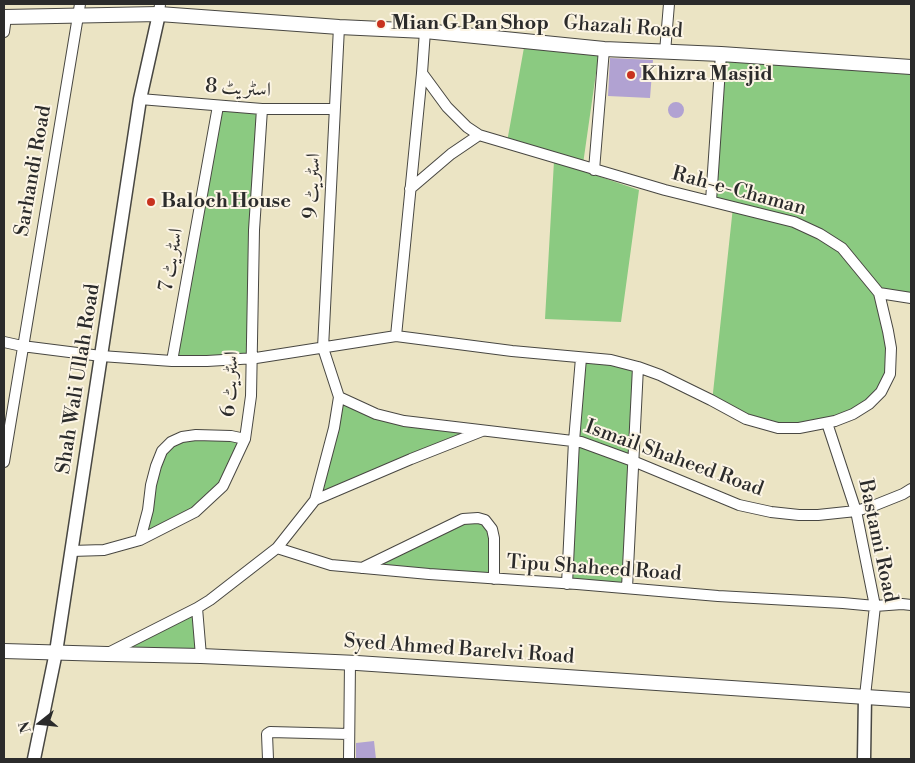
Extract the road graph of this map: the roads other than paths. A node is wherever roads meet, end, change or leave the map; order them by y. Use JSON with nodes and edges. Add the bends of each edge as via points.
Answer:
{"nodes":[{"id":1,"x":669,"y":4,"type":"edge"},
{"id":2,"x":159,"y":9,"type":"edge"},
{"id":3,"x":79,"y":10,"type":"edge"},
{"id":4,"x":5,"y":17,"type":"edge"},
{"id":5,"x":339,"y":27,"type":"junction"},
{"id":6,"x":424,"y":31,"type":"junction"},
{"id":7,"x":4,"y":32,"type":"edge"},
{"id":8,"x":604,"y":49,"type":"junction"},
{"id":9,"x":665,"y":52,"type":"junction"},
{"id":10,"x":721,"y":54,"type":"junction"},
{"id":11,"x":911,"y":67,"type":"edge"},
{"id":12,"x":422,"y":73,"type":"junction"},
{"id":13,"x":140,"y":100,"type":"junction"},
{"id":14,"x":218,"y":106,"type":"junction"},
{"id":15,"x":262,"y":109,"type":"junction"},
{"id":16,"x":334,"y":109,"type":"junction"},
{"id":17,"x":478,"y":136,"type":"junction"},
{"id":18,"x":594,"y":170,"type":"junction"},
{"id":19,"x":410,"y":189,"type":"junction"},
{"id":20,"x":710,"y":202,"type":"junction"},
{"id":21,"x":879,"y":293,"type":"junction"},
{"id":22,"x":911,"y":298,"type":"edge"},
{"id":23,"x":396,"y":336,"type":"junction"},
{"id":24,"x":4,"y":342,"type":"edge"},
{"id":25,"x":22,"y":346,"type":"junction"},
{"id":26,"x":324,"y":348,"type":"junction"},
{"id":27,"x":101,"y":356,"type":"junction"},
{"id":28,"x":581,"y":358,"type":"junction"},
{"id":29,"x":251,"y":359,"type":"junction"},
{"id":30,"x":172,"y":362,"type":"junction"},
{"id":31,"x":638,"y":367,"type":"junction"},
{"id":32,"x":339,"y":397,"type":"junction"},
{"id":33,"x":826,"y":423,"type":"junction"},
{"id":34,"x":485,"y":430,"type":"junction"},
{"id":35,"x":245,"y":439,"type":"junction"},
{"id":36,"x":574,"y":441,"type":"junction"},
{"id":37,"x":633,"y":461,"type":"junction"},
{"id":38,"x":4,"y":462,"type":"edge"},
{"id":39,"x":911,"y":489,"type":"edge"},
{"id":40,"x":315,"y":500,"type":"junction"},
{"id":41,"x":856,"y":512,"type":"junction"},
{"id":42,"x":140,"y":540,"type":"junction"},
{"id":43,"x":277,"y":548,"type":"junction"},
{"id":44,"x":71,"y":551,"type":"junction"},
{"id":45,"x":361,"y":568,"type":"junction"},
{"id":46,"x":494,"y":578,"type":"junction"},
{"id":47,"x":567,"y":584,"type":"junction"},
{"id":48,"x":627,"y":588,"type":"junction"},
{"id":49,"x":911,"y":599,"type":"edge"},
{"id":50,"x":906,"y":605,"type":"edge"},
{"id":51,"x":875,"y":606,"type":"junction"},
{"id":52,"x":198,"y":608,"type":"junction"},
{"id":53,"x":4,"y":651,"type":"edge"},
{"id":54,"x":56,"y":652,"type":"junction"},
{"id":55,"x":106,"y":654,"type":"junction"},
{"id":56,"x":201,"y":656,"type":"junction"},
{"id":57,"x":350,"y":662,"type":"junction"},
{"id":58,"x":865,"y":696,"type":"junction"},
{"id":59,"x":911,"y":700,"type":"edge"},
{"id":60,"x":349,"y":734,"type":"junction"},
{"id":61,"x":34,"y":759,"type":"edge"},
{"id":62,"x":268,"y":759,"type":"edge"},
{"id":63,"x":349,"y":759,"type":"edge"},
{"id":64,"x":864,"y":759,"type":"edge"}],
"edges":[{"from":1,"to":9,"type":"street"},
{"from":2,"to":3,"type":"main road","name":"Ghazali Road"},
{"from":2,"to":5,"type":"main road","name":"Ghazali Road"},
{"from":2,"to":13,"type":"street","name":"Shah Wali Ullah Road"},
{"from":3,"to":4,"type":"main road","name":"Ghazali Road"},
{"from":3,"to":25,"type":"street","name":"Sarhandi Road"},
{"from":4,"to":7,"type":"street"},
{"from":5,"to":6,"type":"main road","name":"Ghazali Road"},
{"from":5,"to":16,"type":"street","name":"اسٹریٹ 9"},
{"from":6,"to":8,"type":"main road","name":"Ghazali Road"},
{"from":6,"to":12,"type":"street"},
{"from":8,"to":9,"type":"main road","name":"Ghazali Road"},
{"from":8,"to":18,"type":"street"},
{"from":9,"to":10,"type":"main road","name":"Ghazali Road"},
{"from":10,"to":11,"type":"main road","name":"Ghazali Road"},
{"from":10,"to":20,"type":"street"},
{"from":12,"to":17,"type":"street","name":"Rah-e-Chaman","via":[[447,107]]},
{"from":12,"to":19,"type":"street"},
{"from":13,"to":14,"type":"street","name":"اسٹریٹ 8"},
{"from":13,"to":27,"type":"street","name":"Shah Wali Ullah Road"},
{"from":14,"to":15,"type":"street","name":"اسٹریٹ 8"},
{"from":14,"to":30,"type":"street","name":"اسٹریٹ 7"},
{"from":15,"to":16,"type":"street","name":"اسٹریٹ 8"},
{"from":15,"to":29,"type":"street","name":"اسٹریٹ 6","via":[[254,230]]},
{"from":16,"to":26,"type":"street","name":"اسٹریٹ 9"},
{"from":17,"to":18,"type":"street","name":"Rah-e-Chaman"},
{"from":17,"to":19,"type":"street"},
{"from":18,"to":20,"type":"street","name":"Rah-e-Chaman"},
{"from":19,"to":23,"type":"street"},
{"from":20,"to":21,"type":"street","name":"Rah-e-Chaman","via":[[794,222],[820,234],[842,248]]},
{"from":21,"to":22,"type":"street"},
{"from":21,"to":33,"type":"street","name":"Rah-e-Chaman","via":[[891,348],[890,374],[881,392],[869,404],[853,414]]},
{"from":23,"to":26,"type":"street","name":"Rah-e-Chaman"},
{"from":23,"to":28,"type":"street","name":"Rah-e-Chaman"},
{"from":24,"to":25,"type":"street","name":"Rah-e-Chaman"},
{"from":25,"to":27,"type":"street","name":"Rah-e-Chaman"},
{"from":25,"to":38,"type":"street","name":"Sarhandi Road"},
{"from":26,"to":29,"type":"street","name":"Rah-e-Chaman"},
{"from":26,"to":32,"type":"street","name":"اسٹریٹ 9"},
{"from":27,"to":30,"type":"street","name":"Rah-e-Chaman"},
{"from":27,"to":44,"type":"street","name":"Shah Wali Ullah Road"},
{"from":28,"to":31,"type":"street","name":"Rah-e-Chaman","via":[[611,360]]},
{"from":28,"to":36,"type":"street"},
{"from":29,"to":30,"type":"street","name":"Rah-e-Chaman"},
{"from":29,"to":35,"type":"street","name":"اسٹریٹ 6","via":[[251,396]]},
{"from":31,"to":33,"type":"street","name":"Rah-e-Chaman","via":[[765,425],[798,428]]},
{"from":31,"to":37,"type":"street"},
{"from":32,"to":34,"type":"street","via":[[376,414],[404,421]]},
{"from":32,"to":40,"type":"street"},
{"from":33,"to":41,"type":"street","name":"Bastami Road"},
{"from":34,"to":36,"type":"street","name":"Ismail Shaheed Road"},
{"from":34,"to":40,"type":"street","name":"Ismail Shaheed Road"},
{"from":35,"to":42,"type":"street","name":"اسٹریٹ 6","via":[[223,486],[196,512]]},
{"from":35,"to":42,"type":"street","via":[[182,436],[162,451],[151,485]]},
{"from":36,"to":37,"type":"street","name":"Ismail Shaheed Road"},
{"from":36,"to":47,"type":"street"},
{"from":37,"to":41,"type":"street","name":"Ismail Shaheed Road","via":[[739,505],[799,515]]},
{"from":37,"to":48,"type":"street"},
{"from":39,"to":41,"type":"street","name":"Ismail Shaheed Road"},
{"from":40,"to":43,"type":"street"},
{"from":41,"to":51,"type":"street","name":"Bastami Road"},
{"from":42,"to":44,"type":"street","name":"اسٹریٹ 6","via":[[104,550]]},
{"from":43,"to":45,"type":"street","name":"Tipu Shaheed Road","via":[[331,565]]},
{"from":43,"to":52,"type":"street"},
{"from":44,"to":54,"type":"street","name":"Shah Wali Ullah Road"},
{"from":45,"to":46,"type":"street","name":"Tipu Shaheed Road"},
{"from":45,"to":46,"type":"street","via":[[463,520],[478,518],[485,520],[492,529]]},
{"from":46,"to":47,"type":"street","name":"Tipu Shaheed Road"},
{"from":47,"to":48,"type":"street","name":"Tipu Shaheed Road"},
{"from":48,"to":51,"type":"street","name":"Tipu Shaheed Road"},
{"from":49,"to":50,"type":"street"},
{"from":50,"to":51,"type":"street","name":"Tipu Shaheed Road"},
{"from":51,"to":58,"type":"street","name":"Bastami Road"},
{"from":52,"to":55,"type":"street"},
{"from":52,"to":56,"type":"street"},
{"from":53,"to":54,"type":"main road","name":"Syed Ahmed Barelvi Road"},
{"from":54,"to":55,"type":"main road","name":"Syed Ahmed Barelvi Road"},
{"from":54,"to":61,"type":"street","name":"Shah Wali Ullah Road"},
{"from":55,"to":56,"type":"main road","name":"Syed Ahmed Barelvi Road"},
{"from":56,"to":57,"type":"main road","name":"Syed Ahmed Barelvi Road"},
{"from":57,"to":58,"type":"main road","name":"Syed Ahmed Barelvi Road"},
{"from":57,"to":60,"type":"street"},
{"from":58,"to":59,"type":"main road","name":"Syed Ahmed Barelvi Road"},
{"from":58,"to":64,"type":"street","name":"Bastami Road"},
{"from":60,"to":62,"type":"street","via":[[270,732],[267,734]]},
{"from":60,"to":63,"type":"street"}]}
